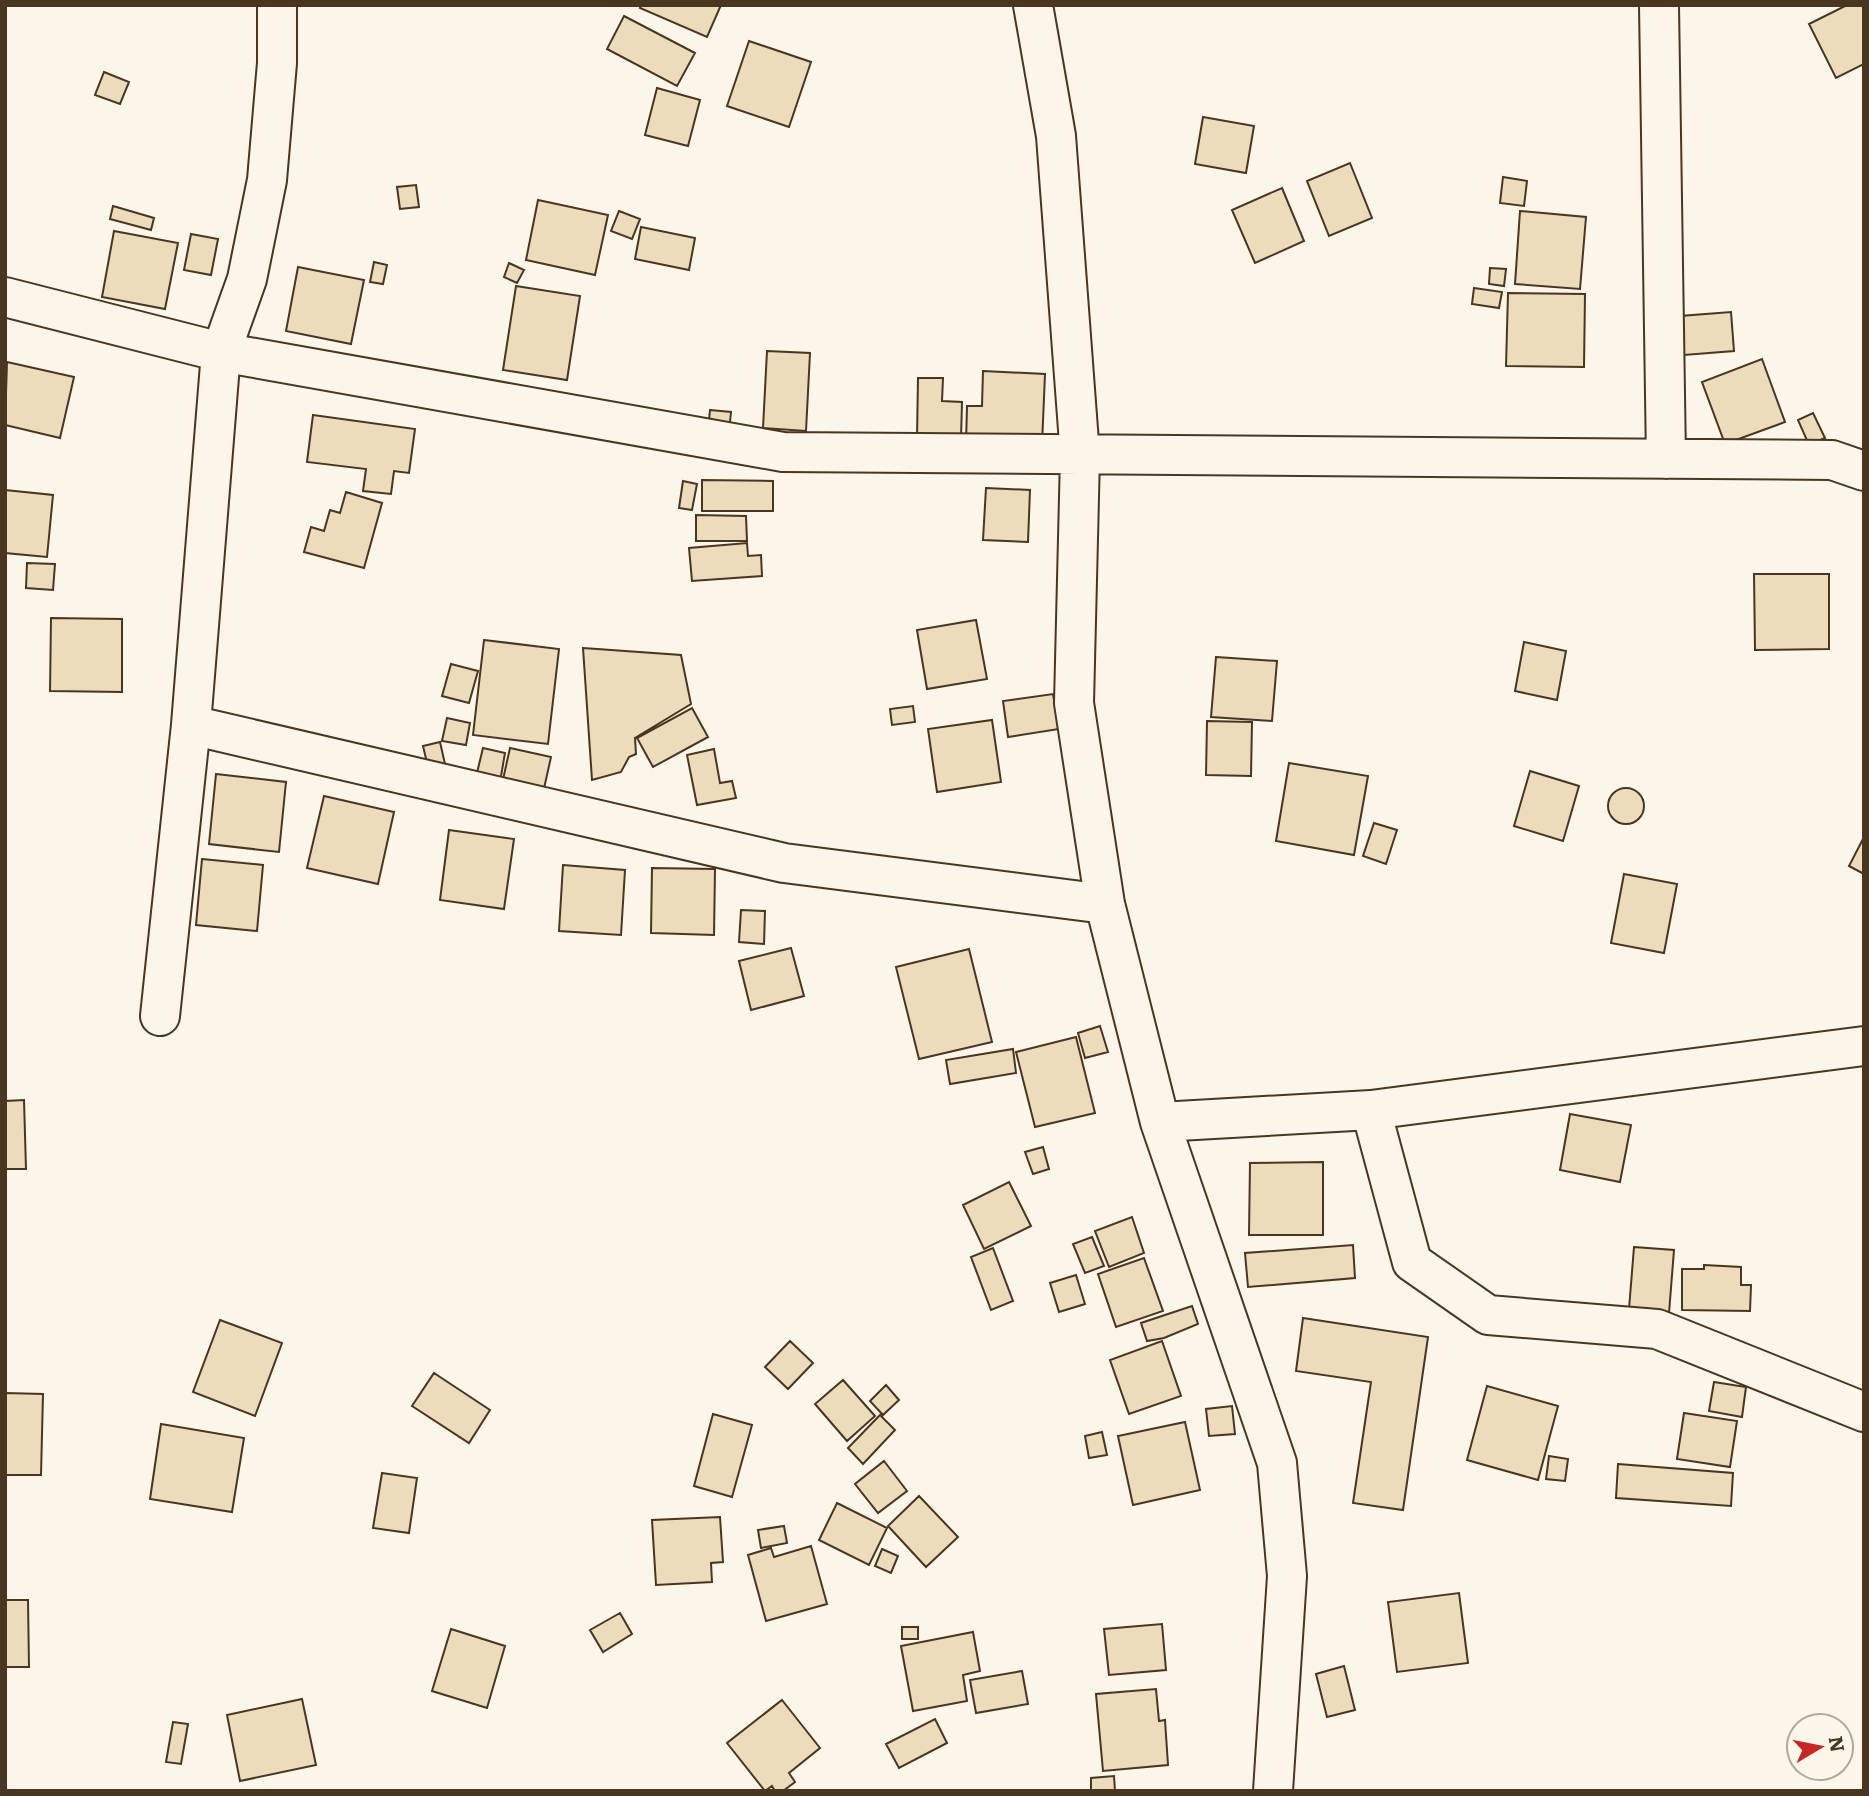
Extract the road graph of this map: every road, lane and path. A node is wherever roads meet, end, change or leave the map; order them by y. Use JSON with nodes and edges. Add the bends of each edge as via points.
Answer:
{"nodes":[{"id":1,"x":277,"y":5,"type":"edge"},
{"id":2,"x":1032,"y":5,"type":"edge"},
{"id":3,"x":1659,"y":5,"type":"edge"},
{"id":4,"x":5,"y":296,"type":"edge"},
{"id":5,"x":221,"y":352,"type":"junction"},
{"id":6,"x":1080,"y":456,"type":"junction"},
{"id":7,"x":1666,"y":459,"type":"junction"},
{"id":8,"x":1864,"y":471,"type":"edge"},
{"id":9,"x":191,"y":725,"type":"junction"},
{"id":10,"x":1105,"y":904,"type":"junction"},
{"id":11,"x":160,"y":1016,"type":"dead end"},
{"id":12,"x":1864,"y":1046,"type":"edge"},
{"id":13,"x":1371,"y":1110,"type":"junction"},
{"id":14,"x":1160,"y":1122,"type":"junction"},
{"id":15,"x":1864,"y":1412,"type":"edge"},
{"id":16,"x":1273,"y":1791,"type":"edge"}],
"edges":[{"from":1,"to":5,"type":"street","via":[[267,180],[247,279]]},
{"from":2,"to":6,"type":"street","via":[[1056,136]]},
{"from":3,"to":7,"type":"street"},
{"from":4,"to":5,"type":"street"},
{"from":5,"to":6,"type":"street","via":[[783,452]]},
{"from":5,"to":9,"type":"street"},
{"from":6,"to":7,"type":"street"},
{"from":6,"to":10,"type":"street","via":[[1074,703]]},
{"from":7,"to":8,"type":"street","via":[[1832,460]]},
{"from":9,"to":10,"type":"street","via":[[785,863]]},
{"from":9,"to":11,"type":"street"},
{"from":10,"to":14,"type":"street"},
{"from":12,"to":13,"type":"street"},
{"from":13,"to":14,"type":"street"},
{"from":13,"to":15,"type":"street","via":[[1412,1262],[1488,1315],[1657,1329]]},
{"from":14,"to":16,"type":"street","via":[[1277,1462],[1287,1576]]}]}
